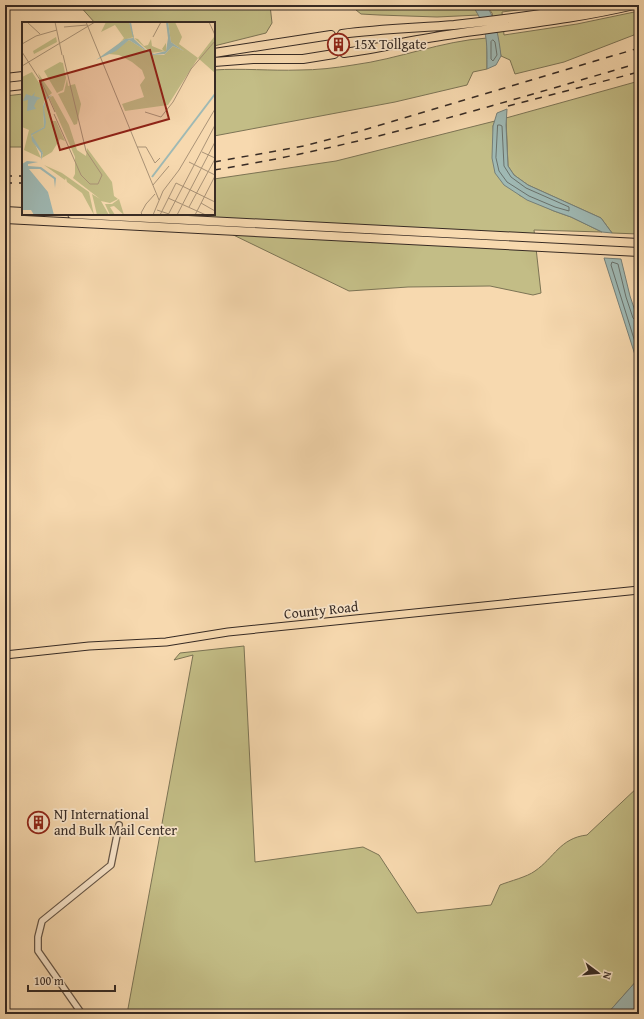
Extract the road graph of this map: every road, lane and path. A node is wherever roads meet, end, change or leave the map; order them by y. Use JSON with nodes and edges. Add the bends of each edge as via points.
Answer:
{"nodes":[{"id":1,"x":594,"y":5,"type":"edge"},
{"id":2,"x":634,"y":5,"type":"edge"},
{"id":3,"x":508,"y":23,"type":"junction"},
{"id":4,"x":471,"y":27,"type":"junction"},
{"id":5,"x":342,"y":34,"type":"dead end"},
{"id":6,"x":331,"y":36,"type":"dead end"},
{"id":7,"x":215,"y":53,"type":"edge"},
{"id":8,"x":344,"y":53,"type":"dead end"},
{"id":9,"x":334,"y":54,"type":"dead end"},
{"id":10,"x":215,"y":62,"type":"edge"},
{"id":11,"x":22,"y":76,"type":"edge"},
{"id":12,"x":5,"y":78,"type":"edge"},
{"id":13,"x":22,"y":85,"type":"edge"},
{"id":14,"x":5,"y":87,"type":"edge"},
{"id":15,"x":5,"y":211,"type":"edge"},
{"id":16,"x":22,"y":212,"type":"edge"},
{"id":17,"x":92,"y":215,"type":"edge"},
{"id":18,"x":5,"y":219,"type":"edge"},
{"id":19,"x":639,"y":243,"type":"edge"},
{"id":20,"x":639,"y":252,"type":"edge"},
{"id":21,"x":639,"y":590,"type":"edge"},
{"id":22,"x":5,"y":655,"type":"edge"},
{"id":23,"x":119,"y":825,"type":"dead end"},
{"id":24,"x":82,"y":1014,"type":"edge"}],
"edges":[{"from":1,"to":3,"type":"highway"},
{"from":2,"to":3,"type":"highway","via":[[570,18]]},
{"from":3,"to":4,"type":"highway"},
{"from":4,"to":5,"type":"highway","via":[[376,30]]},
{"from":4,"to":8,"type":"highway"},
{"from":6,"to":7,"type":"highway"},
{"from":9,"to":10,"type":"highway","via":[[303,59]]},
{"from":11,"to":12,"type":"highway"},
{"from":13,"to":14,"type":"highway"},
{"from":15,"to":16,"type":"highway"},
{"from":17,"to":19,"type":"highway"},
{"from":18,"to":20,"type":"highway"},
{"from":21,"to":22,"type":"main road","name":"County Road","via":[[228,632],[166,642],[89,646]]},
{"from":23,"to":24,"type":"street","via":[[111,865],[42,921],[38,936],[38,951]]}]}
